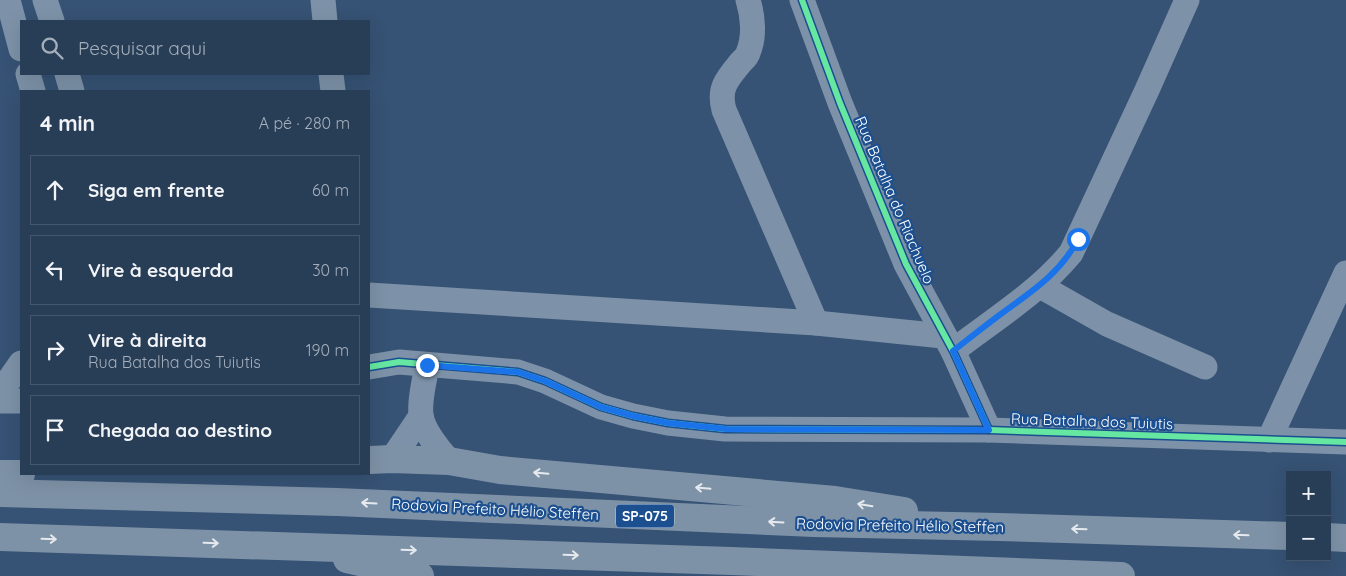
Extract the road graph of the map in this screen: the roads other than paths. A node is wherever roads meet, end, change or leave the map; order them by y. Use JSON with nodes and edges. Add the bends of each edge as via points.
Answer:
{"nodes":[{"id":1,"x":8,"y":0,"type":"edge"},
{"id":2,"x":46,"y":0,"type":"edge"},
{"id":3,"x":323,"y":0,"type":"edge"},
{"id":4,"x":748,"y":0,"type":"edge"},
{"id":5,"x":802,"y":0,"type":"edge"},
{"id":6,"x":1187,"y":0,"type":"edge"},
{"id":7,"x":52,"y":20,"type":"edge"},
{"id":8,"x":325,"y":20,"type":"edge"},
{"id":9,"x":20,"y":46,"type":"edge"},
{"id":10,"x":28,"y":75,"type":"edge"},
{"id":11,"x":67,"y":75,"type":"edge"},
{"id":12,"x":331,"y":75,"type":"edge"},
{"id":13,"x":33,"y":90,"type":"edge"},
{"id":14,"x":72,"y":90,"type":"edge"},
{"id":15,"x":333,"y":90,"type":"edge"},
{"id":16,"x":1346,"y":273,"type":"edge"},
{"id":17,"x":1040,"y":286,"type":"junction"},
{"id":18,"x":370,"y":295,"type":"edge"},
{"id":19,"x":816,"y":323,"type":"junction"},
{"id":20,"x":948,"y":344,"type":"junction"},
{"id":21,"x":20,"y":363,"type":"edge"},
{"id":22,"x":427,"y":365,"type":"junction"},
{"id":23,"x":370,"y":367,"type":"edge"},
{"id":24,"x":1205,"y":367,"type":"dead end"},
{"id":25,"x":0,"y":393,"type":"edge"},
{"id":26,"x":0,"y":401,"type":"edge"},
{"id":27,"x":20,"y":401,"type":"edge"},
{"id":28,"x":421,"y":416,"type":"junction"},
{"id":29,"x":989,"y":430,"type":"junction"},
{"id":30,"x":1269,"y":440,"type":"junction"},
{"id":31,"x":1346,"y":442,"type":"edge"},
{"id":32,"x":380,"y":460,"type":"edge"},
{"id":33,"x":449,"y":461,"type":"junction"},
{"id":34,"x":0,"y":474,"type":"edge"},
{"id":35,"x":20,"y":474,"type":"edge"},
{"id":36,"x":0,"y":493,"type":"edge"},
{"id":37,"x":999,"y":527,"type":"junction"},
{"id":38,"x":1286,"y":536,"type":"edge"},
{"id":39,"x":0,"y":537,"type":"edge"},
{"id":40,"x":1331,"y":537,"type":"edge"},
{"id":41,"x":1346,"y":538,"type":"edge"},
{"id":42,"x":300,"y":546,"type":"junction"},
{"id":43,"x":849,"y":566,"type":"junction"},
{"id":44,"x":420,"y":576,"type":"edge"},
{"id":45,"x":812,"y":576,"type":"edge"},
{"id":46,"x":1121,"y":576,"type":"edge"}],
"edges":[{"from":1,"to":9,"type":"street"},
{"from":2,"to":7,"type":"street"},
{"from":3,"to":8,"type":"street"},
{"from":4,"to":19,"type":"street","via":[[753,16],[748,54],[727,78],[721,100]]},
{"from":5,"to":20,"type":"street","name":"Rua Batalha do Riachuelo","via":[[906,264]]},
{"from":6,"to":17,"type":"street","via":[[1071,253]]},
{"from":10,"to":13,"type":"street"},
{"from":11,"to":14,"type":"street"},
{"from":12,"to":15,"type":"street"},
{"from":16,"to":30,"type":"street"},
{"from":17,"to":20,"type":"street"},
{"from":17,"to":24,"type":"street","via":[[1107,324]]},
{"from":18,"to":19,"type":"street"},
{"from":19,"to":20,"type":"street"},
{"from":20,"to":29,"type":"street","name":"Rua Batalha do Riachuelo"},
{"from":21,"to":25,"type":"street"},
{"from":22,"to":23,"type":"street","name":"Rua Batalha dos Tuiutis","via":[[399,362]]},
{"from":22,"to":28,"type":"street"},
{"from":22,"to":29,"type":"street","name":"Rua Batalha dos Tuiutis","via":[[518,372],[601,407],[668,423],[726,429]]},
{"from":26,"to":27,"type":"street"},
{"from":28,"to":32,"type":"street"},
{"from":28,"to":33,"type":"street","via":[[438,449]]},
{"from":29,"to":30,"type":"street","name":"Rua Batalha dos Tuiutis"},
{"from":30,"to":31,"type":"street","name":"Rua Batalha dos Tuiutis"},
{"from":32,"to":33,"type":"highway"},
{"from":37,"to":33,"type":"highway","one_way":true,"via":[[835,500],[500,470]]},
{"from":34,"to":35,"type":"highway"},
{"from":37,"to":36,"type":"highway","name":"Rodovia Prefeito Hélio Steffen","number":"SP-075","one_way":true},
{"from":38,"to":37,"type":"highway","name":"Rodovia Prefeito Hélio Steffen","number":"SP-075","one_way":true},
{"from":39,"to":42,"type":"highway","one_way":true},
{"from":40,"to":41,"type":"highway"},
{"from":42,"to":43,"type":"highway","one_way":true},
{"from":42,"to":44,"type":"highway"},
{"from":43,"to":45,"type":"highway"},
{"from":43,"to":46,"type":"highway"}]}
